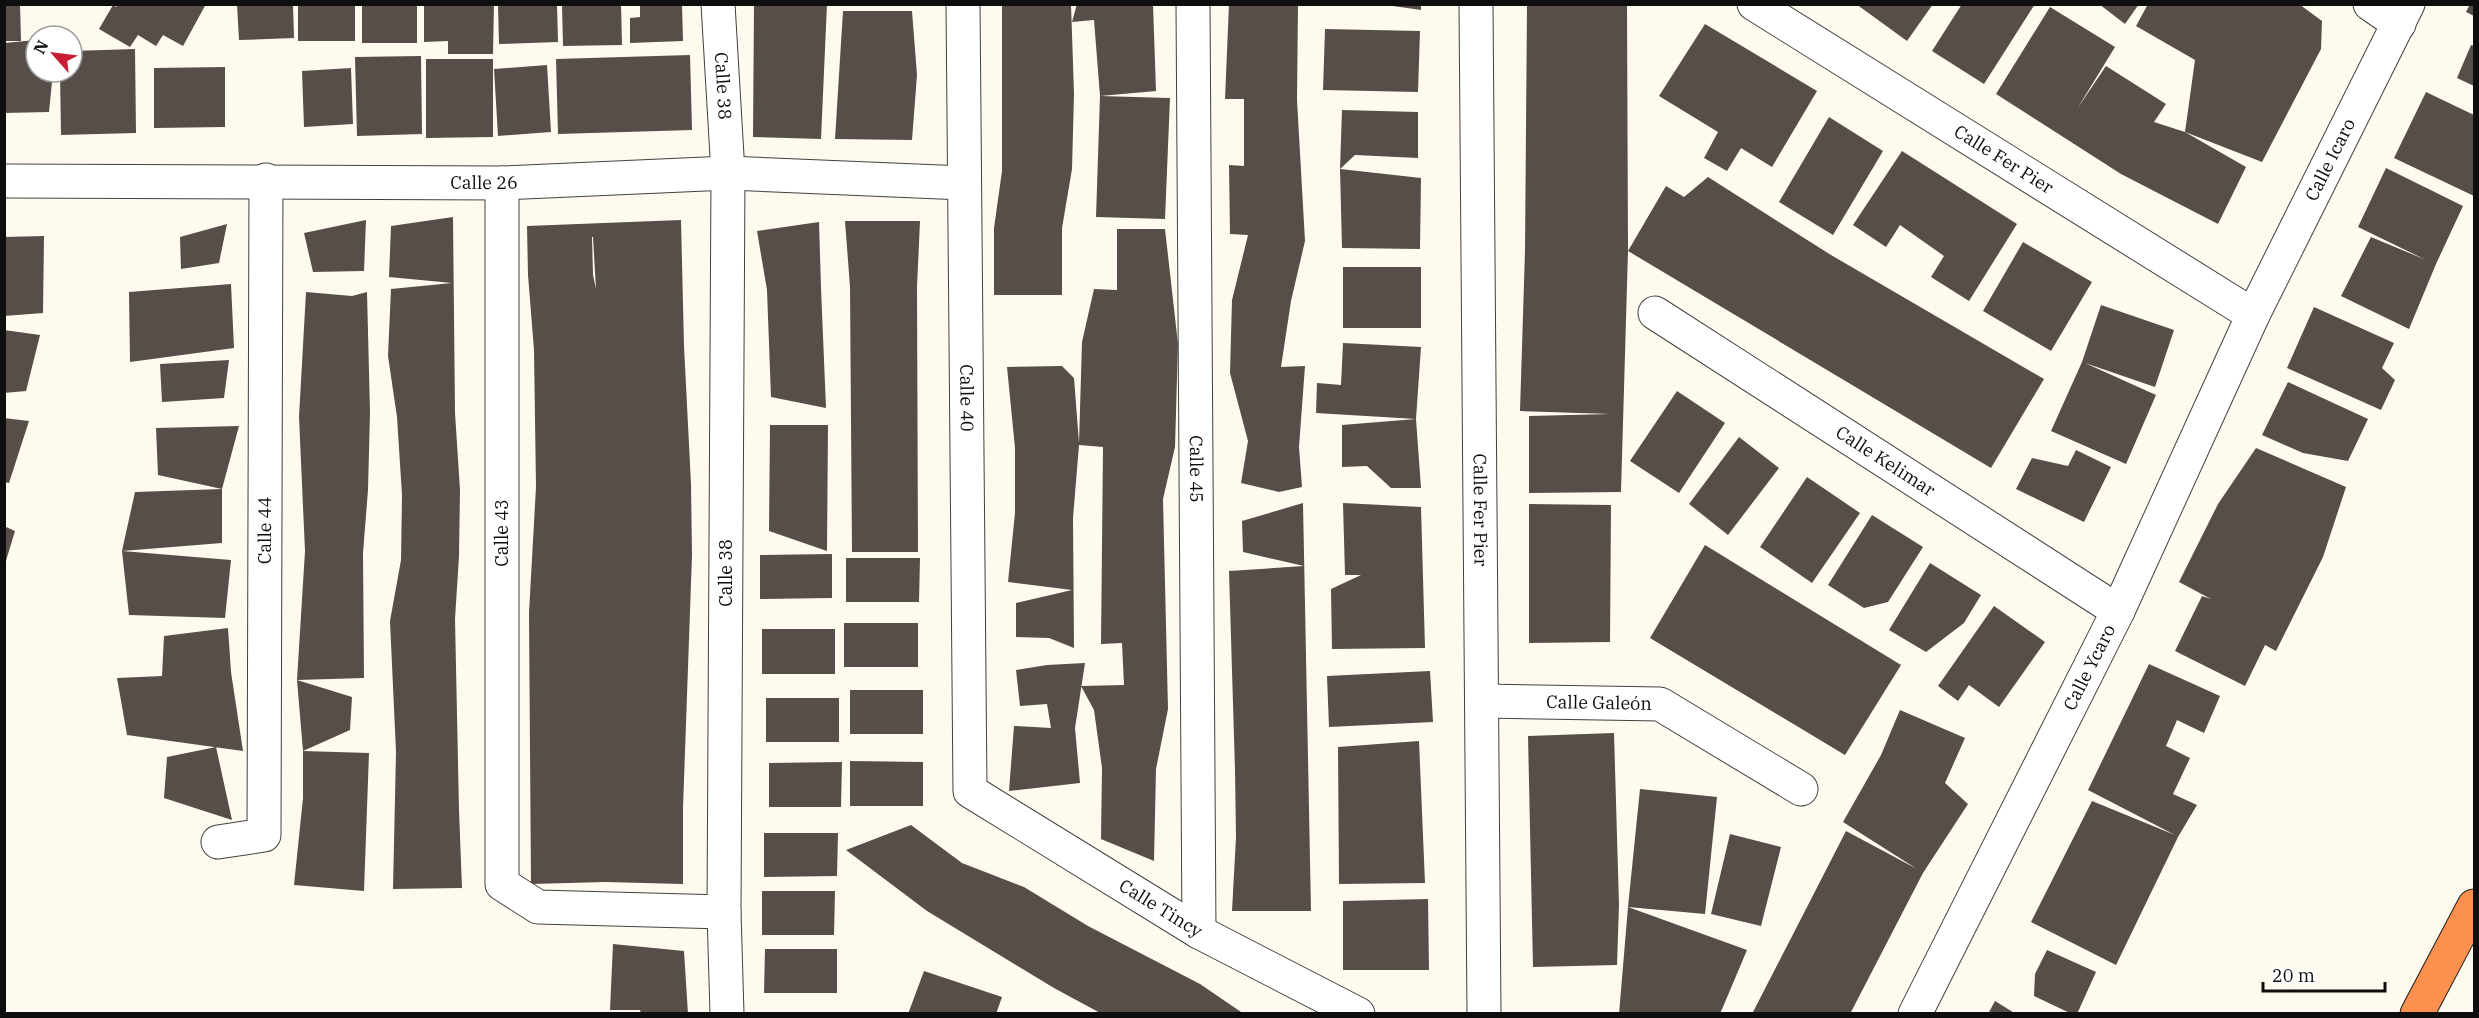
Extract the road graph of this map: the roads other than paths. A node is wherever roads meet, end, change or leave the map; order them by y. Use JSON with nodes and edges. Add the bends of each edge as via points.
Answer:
{"nodes":[{"id":1,"x":718,"y":4,"type":"edge"},
{"id":2,"x":963,"y":4,"type":"edge"},
{"id":3,"x":1193,"y":4,"type":"edge"},
{"id":4,"x":1476,"y":4,"type":"edge"},
{"id":5,"x":1754,"y":4,"type":"edge"},
{"id":6,"x":2370,"y":4,"type":"edge"},
{"id":7,"x":2404,"y":14,"type":"edge"},
{"id":8,"x":728,"y":173,"type":"junction"},
{"id":9,"x":266,"y":180,"type":"junction"},
{"id":10,"x":4,"y":181,"type":"edge"},
{"id":11,"x":502,"y":183,"type":"junction"},
{"id":12,"x":964,"y":183,"type":"junction"},
{"id":13,"x":1655,"y":313,"type":"dead end"},
{"id":14,"x":2253,"y":315,"type":"junction"},
{"id":15,"x":2118,"y":611,"type":"junction"},
{"id":16,"x":1482,"y":701,"type":"junction"},
{"id":17,"x":1801,"y":789,"type":"dead end"},
{"id":18,"x":970,"y":791,"type":"joint"},
{"id":19,"x":218,"y":842,"type":"dead end"},
{"id":20,"x":2475,"y":906,"type":"edge"},
{"id":21,"x":724,"y":912,"type":"junction"},
{"id":22,"x":1199,"y":932,"type":"junction"},
{"id":23,"x":727,"y":1014,"type":"edge"},
{"id":24,"x":1358,"y":1014,"type":"edge"},
{"id":25,"x":1484,"y":1014,"type":"edge"},
{"id":26,"x":1915,"y":1014,"type":"edge"},
{"id":27,"x":2417,"y":1014,"type":"edge"}],
"edges":[{"from":1,"to":8,"type":"street","name":"Calle 38"},
{"from":2,"to":12,"type":"street","name":"Calle 40"},
{"from":3,"to":22,"type":"street","name":"Calle 45"},
{"from":4,"to":16,"type":"street","name":"Calle Fer Pier"},
{"from":5,"to":14,"type":"street","name":"Calle Fer Pier"},
{"from":6,"to":7,"type":"street"},
{"from":7,"to":14,"type":"street","name":"Calle Icaro"},
{"from":8,"to":11,"type":"street","name":"Calle 26"},
{"from":8,"to":12,"type":"street","name":"Calle 26"},
{"from":8,"to":21,"type":"street","name":"Calle 38"},
{"from":9,"to":10,"type":"street","name":"Calle 26"},
{"from":9,"to":11,"type":"street","name":"Calle 26"},
{"from":9,"to":19,"type":"street","name":"Calle 44","via":[[264,835]]},
{"from":11,"to":21,"type":"street","name":"Calle 43","via":[[502,884],[538,907]]},
{"from":12,"to":18,"type":"street","name":"Calle 40"},
{"from":13,"to":15,"type":"street","name":"Calle Kelimar"},
{"from":14,"to":15,"type":"street","name":"Calle Ycaro"},
{"from":15,"to":26,"type":"street","name":"Calle Ycaro"},
{"from":16,"to":17,"type":"street","name":"Calle Galeón","via":[[1660,704]]},
{"from":16,"to":25,"type":"street","name":"Calle Fer Pier"},
{"from":18,"to":22,"type":"street","name":"Calle Tincy"},
{"from":20,"to":27,"type":"highway"},
{"from":21,"to":23,"type":"street","name":"Calle 38"},
{"from":22,"to":24,"type":"street","name":"Calle Tincy"}]}
